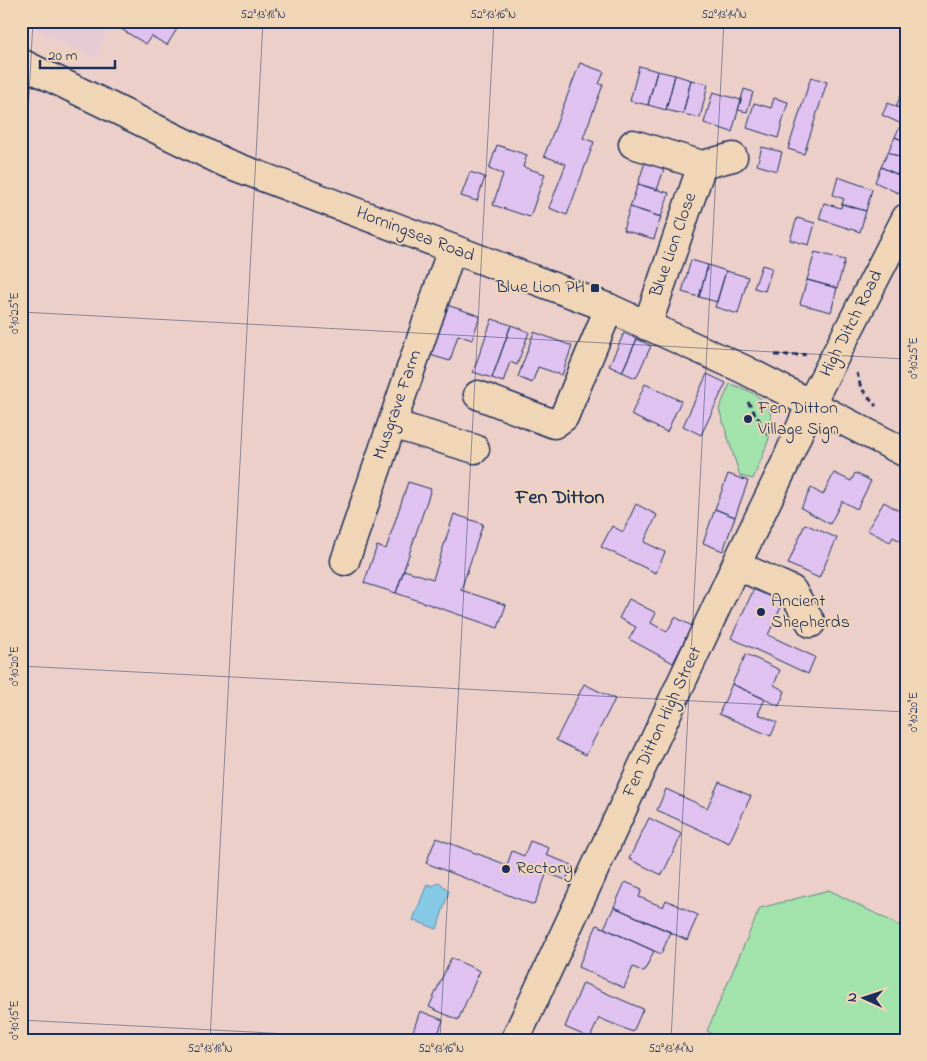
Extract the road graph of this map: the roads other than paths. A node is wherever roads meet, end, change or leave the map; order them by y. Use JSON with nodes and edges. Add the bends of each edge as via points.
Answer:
{"nodes":[{"id":1,"x":21,"y":63,"type":"edge"},
{"id":2,"x":632,"y":144,"type":"dead end"},
{"id":3,"x":733,"y":157,"type":"dead end"},
{"id":4,"x":702,"y":165,"type":"junction"},
{"id":5,"x":906,"y":218,"type":"edge"},
{"id":6,"x":452,"y":248,"type":"junction"},
{"id":7,"x":609,"y":308,"type":"junction"},
{"id":8,"x":647,"y":326,"type":"junction"},
{"id":9,"x":478,"y":395,"type":"dead end"},
{"id":10,"x":811,"y":403,"type":"junction"},
{"id":11,"x":392,"y":424,"type":"junction"},
{"id":12,"x":475,"y":449,"type":"dead end"},
{"id":13,"x":906,"y":453,"type":"edge"},
{"id":14,"x":345,"y":561,"type":"dead end"},
{"id":15,"x":736,"y":565,"type":"junction"},
{"id":16,"x":812,"y":623,"type":"dead end"},
{"id":17,"x":515,"y":1040,"type":"edge"}],
"edges":[{"from":1,"to":6,"type":"street","name":"Horningsea Road","via":[[226,163]]},
{"from":2,"to":4,"type":"street"},
{"from":3,"to":4,"type":"street"},
{"from":4,"to":8,"type":"street","name":"Blue Lion Close"},
{"from":5,"to":10,"type":"street","name":"High Ditch Road"},
{"from":6,"to":7,"type":"street","name":"Horningsea Road"},
{"from":6,"to":11,"type":"street","name":"Musgrave Farm"},
{"from":7,"to":8,"type":"street","name":"Horningsea Road"},
{"from":7,"to":9,"type":"street","via":[[564,417],[554,424]]},
{"from":8,"to":10,"type":"street","name":"Horningsea Road"},
{"from":10,"to":13,"type":"street","name":"Horningsea Road"},
{"from":10,"to":15,"type":"street","name":"Fen Ditton High Street"},
{"from":11,"to":12,"type":"street"},
{"from":11,"to":14,"type":"street","name":"Musgrave Farm"},
{"from":15,"to":16,"type":"street","via":[[792,590]]},
{"from":15,"to":17,"type":"street","name":"Fen Ditton High Street"}]}
